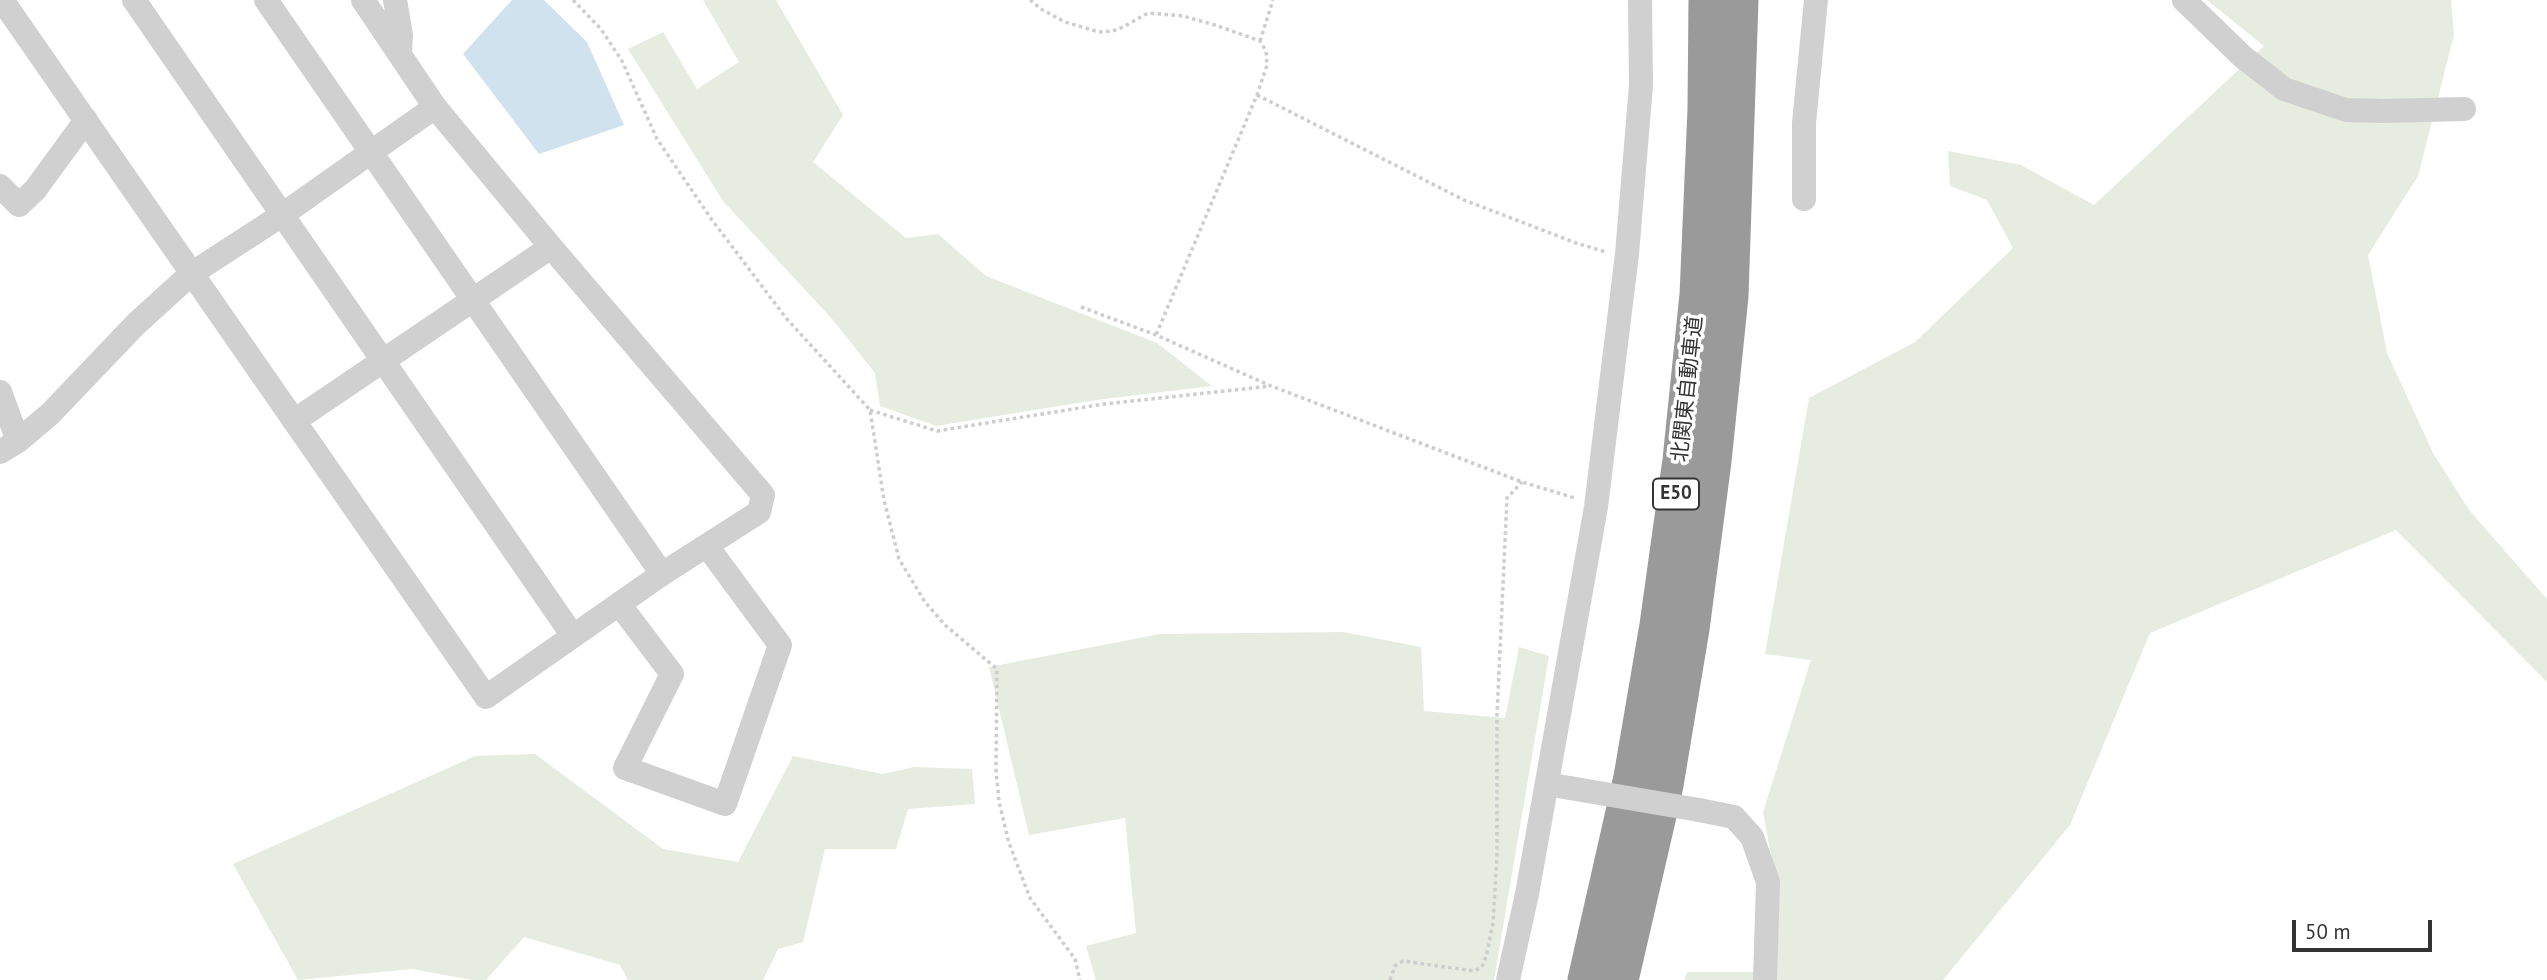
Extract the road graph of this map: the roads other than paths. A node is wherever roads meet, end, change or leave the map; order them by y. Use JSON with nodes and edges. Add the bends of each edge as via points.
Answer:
{"nodes":[{"id":1,"x":2,"y":0,"type":"edge"},
{"id":2,"x":134,"y":0,"type":"edge"},
{"id":3,"x":266,"y":0,"type":"edge"},
{"id":4,"x":363,"y":0,"type":"edge"},
{"id":5,"x":395,"y":0,"type":"edge"},
{"id":6,"x":1640,"y":0,"type":"edge"},
{"id":7,"x":1707,"y":0,"type":"edge"},
{"id":8,"x":1740,"y":0,"type":"edge"},
{"id":9,"x":1816,"y":0,"type":"edge"},
{"id":10,"x":2184,"y":0,"type":"edge"},
{"id":11,"x":400,"y":53,"type":"junction"},
{"id":12,"x":435,"y":107,"type":"junction"},
{"id":13,"x":2463,"y":109,"type":"dead end"},
{"id":14,"x":86,"y":120,"type":"junction"},
{"id":15,"x":371,"y":152,"type":"junction"},
{"id":16,"x":0,"y":186,"type":"edge"},
{"id":17,"x":1804,"y":199,"type":"dead end"},
{"id":18,"x":282,"y":215,"type":"junction"},
{"id":19,"x":551,"y":247,"type":"junction"},
{"id":20,"x":191,"y":274,"type":"junction"},
{"id":21,"x":472,"y":298,"type":"junction"},
{"id":22,"x":383,"y":361,"type":"junction"},
{"id":23,"x":0,"y":392,"type":"edge"},
{"id":24,"x":294,"y":421,"type":"junction"},
{"id":25,"x":9,"y":446,"type":"edge"},
{"id":26,"x":707,"y":546,"type":"junction"},
{"id":27,"x":662,"y":574,"type":"junction"},
{"id":28,"x":619,"y":604,"type":"junction"},
{"id":29,"x":573,"y":636,"type":"junction"},
{"id":30,"x":1552,"y":785,"type":"junction"},
{"id":31,"x":1508,"y":980,"type":"edge"},
{"id":32,"x":1586,"y":980,"type":"edge"},
{"id":33,"x":1620,"y":980,"type":"edge"},
{"id":34,"x":1765,"y":980,"type":"edge"}],
"edges":[{"from":1,"to":14,"type":"street"},
{"from":2,"to":18,"type":"street"},
{"from":3,"to":15,"type":"street"},
{"from":4,"to":11,"type":"street"},
{"from":5,"to":11,"type":"street"},
{"from":6,"to":30,"type":"street","via":[[1640,85],[1627,254],[1596,507]]},
{"from":7,"to":32,"type":"highway","name":"北関東自動車道","number":"E50","via":[[1698,295],[1681,460],[1632,777]]},
{"from":8,"to":33,"type":"highway","name":"北関東自動車道","number":"E50","via":[[1730,296],[1713,461],[1665,785]]},
{"from":9,"to":17,"type":"street","via":[[1804,123]]},
{"from":10,"to":13,"type":"street","via":[[2284,89],[2346,110]]},
{"from":11,"to":12,"type":"street"},
{"from":12,"to":15,"type":"street"},
{"from":12,"to":19,"type":"street"},
{"from":14,"to":16,"type":"street","via":[[19,205]]},
{"from":14,"to":20,"type":"street"},
{"from":15,"to":18,"type":"street"},
{"from":15,"to":21,"type":"street"},
{"from":18,"to":20,"type":"street"},
{"from":18,"to":22,"type":"street"},
{"from":19,"to":21,"type":"street"},
{"from":19,"to":26,"type":"street","via":[[763,495],[759,512]]},
{"from":20,"to":24,"type":"street"},
{"from":20,"to":25,"type":"street","via":[[50,414]]},
{"from":21,"to":22,"type":"street"},
{"from":21,"to":27,"type":"street"},
{"from":22,"to":24,"type":"street"},
{"from":22,"to":29,"type":"street"},
{"from":23,"to":25,"type":"street"},
{"from":24,"to":29,"type":"street","via":[[486,697]]},
{"from":26,"to":27,"type":"street"},
{"from":26,"to":28,"type":"street","via":[[780,645],[725,804],[625,768],[672,674]]},
{"from":27,"to":28,"type":"street"},
{"from":28,"to":29,"type":"street"},
{"from":30,"to":31,"type":"street"},
{"from":30,"to":34,"type":"street","bridge":true,"via":[[1734,817],[1752,837],[1768,882]]}]}
